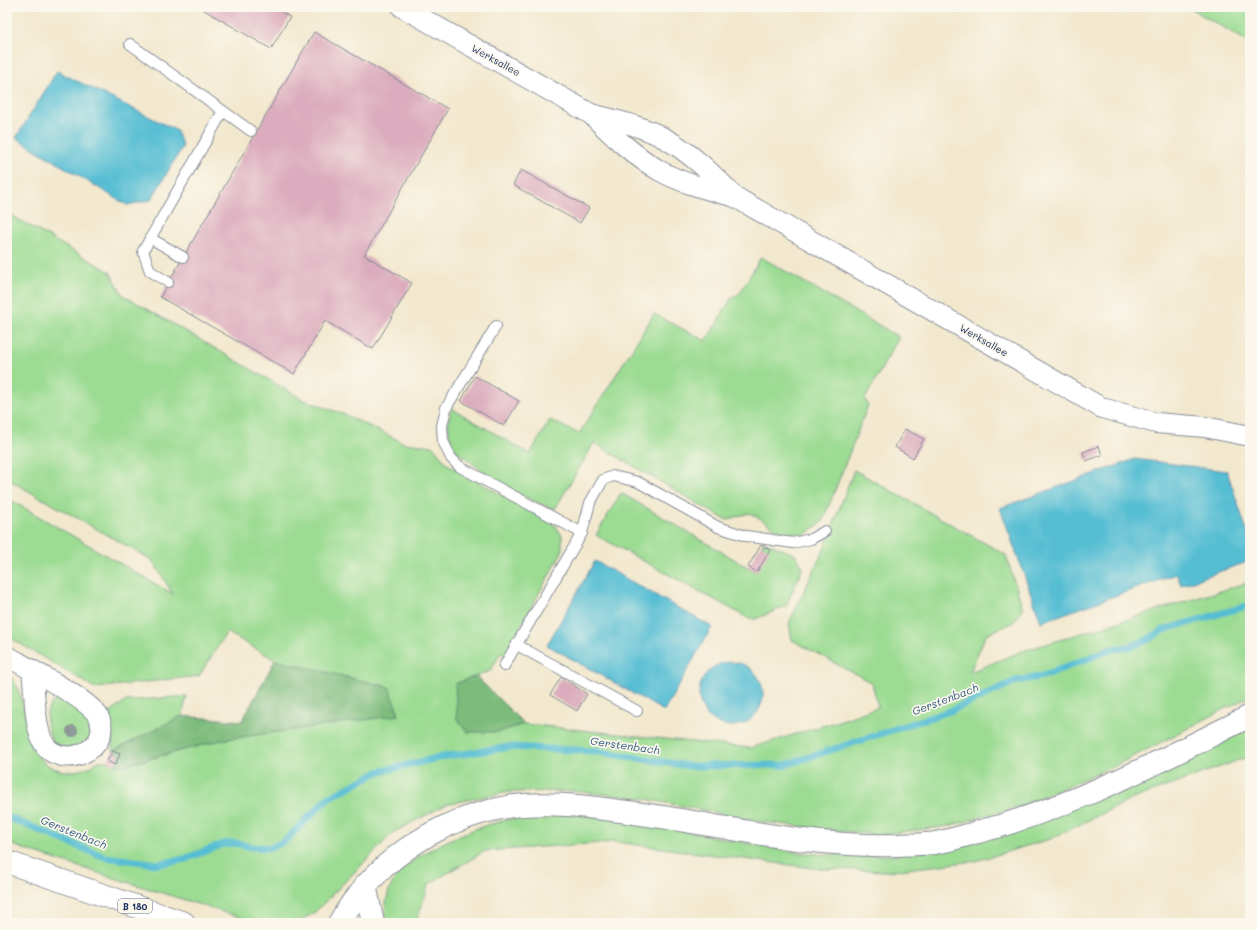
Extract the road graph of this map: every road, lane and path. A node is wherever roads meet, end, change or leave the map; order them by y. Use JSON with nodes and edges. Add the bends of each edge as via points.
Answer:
{"nodes":[{"id":1,"x":402,"y":7,"type":"edge"},
{"id":2,"x":130,"y":44,"type":"dead end"},
{"id":3,"x":223,"y":112,"type":"junction"},
{"id":4,"x":591,"y":114,"type":"junction"},
{"id":5,"x":250,"y":131,"type":"dead end"},
{"id":6,"x":735,"y":196,"type":"junction"},
{"id":7,"x":150,"y":238,"type":"junction"},
{"id":8,"x":183,"y":257,"type":"dead end"},
{"id":9,"x":168,"y":282,"type":"dead end"},
{"id":10,"x":496,"y":326,"type":"dead end"},
{"id":11,"x":1250,"y":436,"type":"edge"},
{"id":12,"x":825,"y":532,"type":"dead end"},
{"id":13,"x":582,"y":533,"type":"junction"},
{"id":14,"x":517,"y":645,"type":"junction"},
{"id":15,"x":7,"y":656,"type":"edge"},
{"id":16,"x":504,"y":666,"type":"dead end"},
{"id":17,"x":32,"y":671,"type":"dead end"},
{"id":18,"x":638,"y":711,"type":"dead end"},
{"id":19,"x":1250,"y":716,"type":"edge"},
{"id":20,"x":7,"y":862,"type":"edge"},
{"id":21,"x":365,"y":885,"type":"junction"},
{"id":22,"x":184,"y":923,"type":"edge"},
{"id":23,"x":339,"y":923,"type":"edge"},
{"id":24,"x":373,"y":923,"type":"edge"}],
"edges":[{"from":1,"to":4,"type":"street","name":"Werksallee"},
{"from":2,"to":3,"type":"lane"},
{"from":3,"to":5,"type":"lane"},
{"from":3,"to":7,"type":"lane"},
{"from":4,"to":6,"type":"street","name":"Werksallee","via":[[632,152],[663,172],[701,187]]},
{"from":4,"to":6,"type":"street","name":"Werksallee","via":[[663,137],[699,163]]},
{"from":6,"to":11,"type":"street","name":"Werksallee","via":[[1102,408],[1156,422],[1205,427]]},
{"from":7,"to":8,"type":"lane"},
{"from":7,"to":9,"type":"lane","via":[[143,251],[150,271]]},
{"from":10,"to":13,"type":"lane","via":[[446,408],[442,426],[443,441],[460,467]]},
{"from":12,"to":13,"type":"lane","via":[[811,539],[793,543],[746,536],[718,527],[638,482],[613,476],[603,480],[590,503]]},
{"from":13,"to":14,"type":"lane"},
{"from":14,"to":16,"type":"lane"},
{"from":14,"to":18,"type":"lane"},
{"from":15,"to":17,"type":"street"},
{"from":19,"to":21,"type":"street","via":[[1066,804],[1000,826],[934,843],[842,845],[798,841],[679,819],[597,808],[556,805],[514,806],[466,818],[426,835],[392,859]]},
{"from":20,"to":22,"type":"street","number":"B 180"},
{"from":21,"to":23,"type":"street"},
{"from":21,"to":24,"type":"street"}]}
